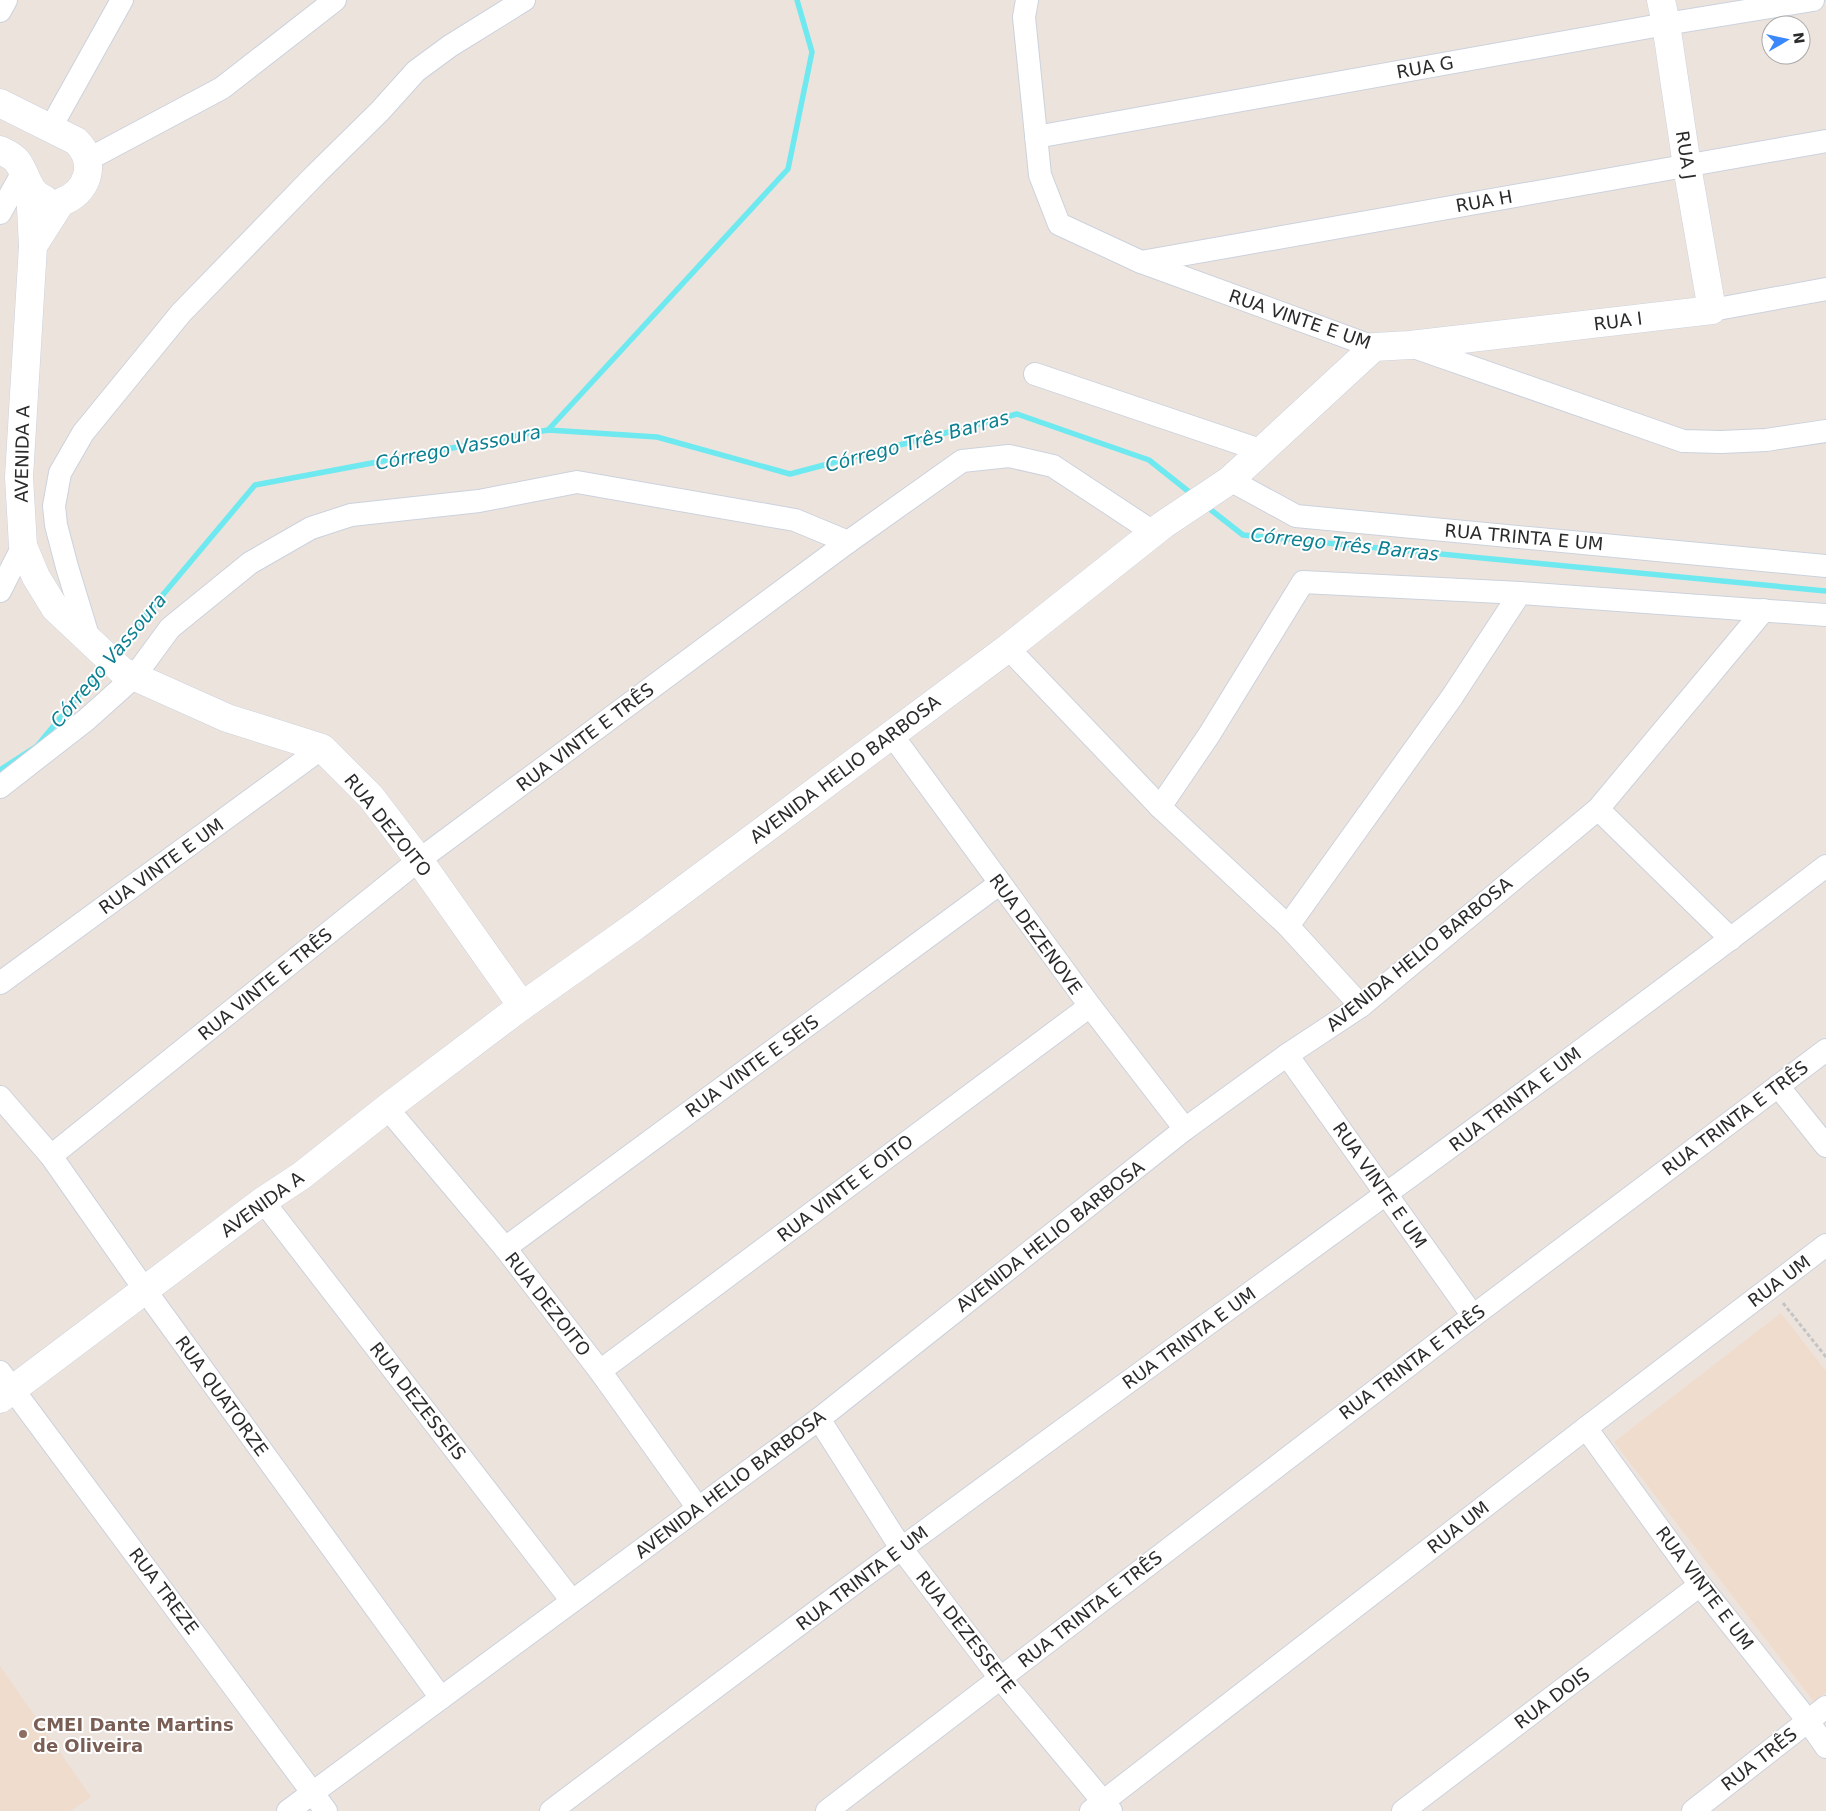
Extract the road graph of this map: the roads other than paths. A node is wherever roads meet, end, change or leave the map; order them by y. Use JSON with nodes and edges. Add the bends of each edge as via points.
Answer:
{"nodes":[{"id":1,"x":6,"y":0,"type":"edge"},
{"id":2,"x":122,"y":0,"type":"edge"},
{"id":3,"x":335,"y":0,"type":"edge"},
{"id":4,"x":524,"y":0,"type":"edge"},
{"id":5,"x":1028,"y":0,"type":"edge"},
{"id":6,"x":1813,"y":0,"type":"edge"},
{"id":7,"x":0,"y":11,"type":"edge"},
{"id":8,"x":1664,"y":12,"type":"edge"},
{"id":9,"x":0,"y":103,"type":"edge"},
{"id":10,"x":50,"y":129,"type":"junction"},
{"id":11,"x":1036,"y":137,"type":"junction"},
{"id":12,"x":1826,"y":142,"type":"edge"},
{"id":13,"x":0,"y":150,"type":"edge"},
{"id":14,"x":87,"y":160,"type":"junction"},
{"id":15,"x":1687,"y":166,"type":"junction"},
{"id":16,"x":26,"y":180,"type":"junction"},
{"id":17,"x":60,"y":202,"type":"junction"},
{"id":18,"x":0,"y":213,"type":"edge"},
{"id":19,"x":33,"y":246,"type":"junction"},
{"id":20,"x":1141,"y":262,"type":"junction"},
{"id":21,"x":1826,"y":289,"type":"edge"},
{"id":22,"x":1712,"y":310,"type":"junction"},
{"id":23,"x":1410,"y":345,"type":"junction"},
{"id":24,"x":1374,"y":346,"type":"junction"},
{"id":25,"x":1035,"y":374,"type":"dead end"},
{"id":26,"x":1826,"y":432,"type":"edge"},
{"id":27,"x":1263,"y":451,"type":"junction"},
{"id":28,"x":1220,"y":487,"type":"junction"},
{"id":29,"x":1158,"y":529,"type":"junction"},
{"id":30,"x":848,"y":542,"type":"junction"},
{"id":31,"x":24,"y":546,"type":"junction"},
{"id":32,"x":1826,"y":566,"type":"edge"},
{"id":33,"x":0,"y":591,"type":"edge"},
{"id":34,"x":1520,"y":593,"type":"junction"},
{"id":35,"x":1764,"y":610,"type":"junction"},
{"id":36,"x":1826,"y":615,"type":"edge"},
{"id":37,"x":89,"y":639,"type":"junction"},
{"id":38,"x":1008,"y":648,"type":"junction"},
{"id":39,"x":128,"y":674,"type":"junction"},
{"id":40,"x":892,"y":735,"type":"junction"},
{"id":41,"x":322,"y":748,"type":"junction"},
{"id":42,"x":0,"y":787,"type":"edge"},
{"id":43,"x":1160,"y":807,"type":"junction"},
{"id":44,"x":1598,"y":809,"type":"junction"},
{"id":45,"x":419,"y":860,"type":"junction"},
{"id":46,"x":1826,"y":866,"type":"edge"},
{"id":47,"x":999,"y":884,"type":"junction"},
{"id":48,"x":1288,"y":926,"type":"junction"},
{"id":49,"x":1731,"y":939,"type":"junction"},
{"id":50,"x":0,"y":983,"type":"edge"},
{"id":51,"x":522,"y":1006,"type":"junction"},
{"id":52,"x":1090,"y":1006,"type":"junction"},
{"id":53,"x":1361,"y":1006,"type":"junction"},
{"id":54,"x":1826,"y":1050,"type":"edge"},
{"id":55,"x":1287,"y":1055,"type":"junction"},
{"id":56,"x":1778,"y":1086,"type":"junction"},
{"id":57,"x":0,"y":1097,"type":"edge"},
{"id":58,"x":387,"y":1108,"type":"junction"},
{"id":59,"x":1185,"y":1129,"type":"junction"},
{"id":60,"x":1826,"y":1146,"type":"edge"},
{"id":61,"x":51,"y":1156,"type":"junction"},
{"id":62,"x":1387,"y":1194,"type":"junction"},
{"id":63,"x":263,"y":1201,"type":"junction"},
{"id":64,"x":1826,"y":1245,"type":"edge"},
{"id":65,"x":505,"y":1248,"type":"junction"},
{"id":66,"x":145,"y":1290,"type":"junction"},
{"id":67,"x":1472,"y":1316,"type":"junction"},
{"id":68,"x":600,"y":1371,"type":"junction"},
{"id":69,"x":4,"y":1387,"type":"edge"},
{"id":70,"x":818,"y":1418,"type":"junction"},
{"id":71,"x":1586,"y":1428,"type":"junction"},
{"id":72,"x":698,"y":1508,"type":"junction"},
{"id":73,"x":901,"y":1548,"type":"junction"},
{"id":74,"x":1700,"y":1585,"type":"junction"},
{"id":75,"x":572,"y":1601,"type":"junction"},
{"id":76,"x":1000,"y":1678,"type":"junction"},
{"id":77,"x":441,"y":1698,"type":"junction"},
{"id":78,"x":1826,"y":1707,"type":"edge"},
{"id":79,"x":1808,"y":1721,"type":"junction"},
{"id":80,"x":1826,"y":1746,"type":"edge"},
{"id":81,"x":313,"y":1792,"type":"junction"},
{"id":82,"x":1102,"y":1808,"type":"edge"},
{"id":83,"x":288,"y":1811,"type":"edge"},
{"id":84,"x":326,"y":1811,"type":"edge"},
{"id":85,"x":551,"y":1811,"type":"edge"},
{"id":86,"x":827,"y":1811,"type":"edge"},
{"id":87,"x":1403,"y":1811,"type":"edge"},
{"id":88,"x":1693,"y":1811,"type":"edge"}],
"edges":[{"from":1,"to":7,"type":"street"},
{"from":2,"to":10,"type":"street"},
{"from":3,"to":14,"type":"street","via":[[222,88]]},
{"from":4,"to":37,"type":"street","via":[[416,71],[181,313],[83,433],[60,473],[54,506],[67,567]]},
{"from":5,"to":11,"type":"street","name":"RUA VINTE E UM","via":[[1024,17]]},
{"from":6,"to":8,"type":"street","name":"RUA G"},
{"from":8,"to":11,"type":"street","name":"RUA G"},
{"from":8,"to":15,"type":"main road","name":"RUA J"},
{"from":9,"to":10,"type":"main road"},
{"from":10,"to":14,"type":"main road","via":[[76,141],[83,148]]},
{"from":11,"to":20,"type":"street","name":"RUA VINTE E UM","via":[[1040,175],[1058,224]]},
{"from":12,"to":15,"type":"street","name":"RUA H"},
{"from":13,"to":16,"type":"main road","via":[[18,162]]},
{"from":14,"to":17,"type":"main road","name":"AVENIDA A","via":[[88,174],[81,189],[72,198]]},
{"from":15,"to":20,"type":"street","name":"RUA H"},
{"from":15,"to":22,"type":"main road","name":"RUA J"},
{"from":16,"to":17,"type":"main road","via":[[42,198]]},
{"from":16,"to":18,"type":"street"},
{"from":16,"to":19,"type":"main road","name":"AVENIDA A"},
{"from":17,"to":19,"type":"main road","name":"AVENIDA A"},
{"from":19,"to":31,"type":"main road","name":"AVENIDA A","via":[[19,476]]},
{"from":20,"to":24,"type":"street","name":"RUA VINTE E UM"},
{"from":21,"to":22,"type":"street","name":"RUA I"},
{"from":22,"to":23,"type":"main road","name":"RUA I"},
{"from":23,"to":24,"type":"main road","name":"RUA VINTE E UM"},
{"from":23,"to":26,"type":"street","name":"RUA VINTE E UM","via":[[1683,441],[1766,440]]},
{"from":24,"to":27,"type":"main road","name":"AVENIDA HELIO BARBOSA"},
{"from":25,"to":27,"type":"street"},
{"from":27,"to":28,"type":"main road","name":"AVENIDA HELIO BARBOSA"},
{"from":28,"to":29,"type":"main road","name":"AVENIDA HELIO BARBOSA"},
{"from":28,"to":32,"type":"street","name":"RUA TRINTA E UM","via":[[1296,516]]},
{"from":29,"to":30,"type":"street","name":"RUA VINTE E TRÊS","via":[[1053,466],[1010,456],[962,461]]},
{"from":29,"to":38,"type":"main road","name":"AVENIDA HELIO BARBOSA"},
{"from":30,"to":39,"type":"street","via":[[795,520],[577,482],[479,501],[351,515],[311,528],[250,563],[170,628]]},
{"from":30,"to":45,"type":"street","name":"RUA VINTE E TRÊS"},
{"from":31,"to":33,"type":"street"},
{"from":31,"to":37,"type":"main road","name":"AVENIDA A","via":[[36,577],[55,608]]},
{"from":34,"to":35,"type":"street"},
{"from":34,"to":43,"type":"street","via":[[1303,582],[1209,735]]},
{"from":34,"to":48,"type":"street","via":[[1452,697]]},
{"from":35,"to":36,"type":"street"},
{"from":35,"to":44,"type":"street","name":"AVENIDA HELIO BARBOSA"},
{"from":37,"to":39,"type":"main road","name":"AVENIDA A"},
{"from":38,"to":40,"type":"main road","name":"AVENIDA HELIO BARBOSA"},
{"from":38,"to":43,"type":"street"},
{"from":39,"to":41,"type":"main road","name":"RUA DEZOITO","via":[[227,718]]},
{"from":39,"to":42,"type":"street","via":[[86,720]]},
{"from":40,"to":47,"type":"street","name":"RUA DEZENOVE"},
{"from":40,"to":51,"type":"main road","name":"AVENIDA HELIO BARBOSA"},
{"from":41,"to":45,"type":"main road","name":"RUA DEZOITO","via":[[371,798]]},
{"from":41,"to":50,"type":"street","name":"RUA VINTE E UM"},
{"from":43,"to":48,"type":"street"},
{"from":44,"to":49,"type":"street"},
{"from":44,"to":53,"type":"street","name":"AVENIDA HELIO BARBOSA"},
{"from":45,"to":51,"type":"main road","name":"RUA DEZOITO"},
{"from":45,"to":61,"type":"street","name":"RUA VINTE E TRÊS"},
{"from":46,"to":49,"type":"street","name":"RUA TRINTA E UM"},
{"from":47,"to":52,"type":"street","name":"RUA DEZENOVE"},
{"from":47,"to":65,"type":"street","name":"RUA VINTE E SEIS"},
{"from":48,"to":53,"type":"street"},
{"from":49,"to":62,"type":"street","name":"RUA TRINTA E UM"},
{"from":51,"to":58,"type":"main road","name":"AVENIDA A"},
{"from":52,"to":59,"type":"street","name":"RUA DEZENOVE"},
{"from":52,"to":68,"type":"street","name":"RUA VINTE E OITO"},
{"from":53,"to":55,"type":"street","name":"AVENIDA HELIO BARBOSA"},
{"from":54,"to":56,"type":"street","name":"RUA TRINTA E TRÊS"},
{"from":55,"to":59,"type":"street","name":"AVENIDA HELIO BARBOSA"},
{"from":55,"to":62,"type":"street","name":"RUA VINTE E UM"},
{"from":56,"to":60,"type":"street"},
{"from":56,"to":67,"type":"street","name":"RUA TRINTA E TRÊS"},
{"from":57,"to":61,"type":"street","name":"RUA QUATORZE"},
{"from":58,"to":63,"type":"main road","name":"AVENIDA A","via":[[301,1176]]},
{"from":58,"to":65,"type":"street","name":"RUA DEZOITO"},
{"from":59,"to":70,"type":"street","name":"AVENIDA HELIO BARBOSA"},
{"from":61,"to":66,"type":"street","name":"RUA QUATORZE"},
{"from":62,"to":67,"type":"street","name":"RUA VINTE E UM"},
{"from":62,"to":73,"type":"street","name":"RUA TRINTA E UM"},
{"from":63,"to":66,"type":"main road","name":"AVENIDA A"},
{"from":63,"to":75,"type":"street","name":"RUA DEZESSEIS"},
{"from":64,"to":71,"type":"street","name":"RUA UM"},
{"from":65,"to":68,"type":"street","name":"RUA DEZOITO"},
{"from":66,"to":69,"type":"main road","name":"AVENIDA A"},
{"from":66,"to":77,"type":"street","name":"RUA QUATORZE"},
{"from":67,"to":76,"type":"street","name":"RUA TRINTA E TRÊS"},
{"from":68,"to":72,"type":"street","name":"RUA DEZOITO"},
{"from":69,"to":81,"type":"street","name":"RUA TREZE"},
{"from":70,"to":72,"type":"street","name":"AVENIDA HELIO BARBOSA"},
{"from":70,"to":73,"type":"street","name":"RUA DEZESSETE"},
{"from":71,"to":74,"type":"street","name":"RUA VINTE E UM"},
{"from":71,"to":82,"type":"street","name":"RUA UM"},
{"from":72,"to":75,"type":"street","name":"AVENIDA HELIO BARBOSA"},
{"from":73,"to":76,"type":"street","name":"RUA DEZESSETE"},
{"from":73,"to":85,"type":"street","name":"RUA TRINTA E UM"},
{"from":74,"to":79,"type":"street","name":"RUA VINTE E UM"},
{"from":74,"to":87,"type":"street","name":"RUA DOIS"},
{"from":75,"to":77,"type":"street","name":"AVENIDA HELIO BARBOSA"},
{"from":76,"to":82,"type":"street","name":"RUA DEZESSETE"},
{"from":76,"to":86,"type":"street","name":"RUA TRINTA E TRÊS"},
{"from":77,"to":81,"type":"street","name":"AVENIDA HELIO BARBOSA"},
{"from":78,"to":79,"type":"street","name":"RUA TRÊS"},
{"from":79,"to":80,"type":"street","name":"RUA VINTE E UM"},
{"from":79,"to":88,"type":"street","name":"RUA TRÊS"},
{"from":81,"to":83,"type":"street","name":"AVENIDA HELIO BARBOSA"},
{"from":81,"to":84,"type":"street","name":"RUA TREZE"}]}
